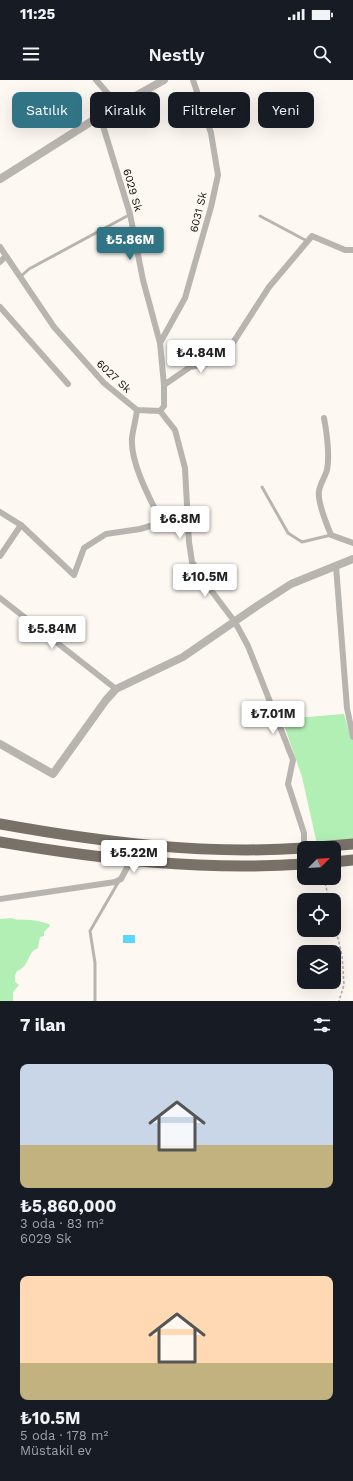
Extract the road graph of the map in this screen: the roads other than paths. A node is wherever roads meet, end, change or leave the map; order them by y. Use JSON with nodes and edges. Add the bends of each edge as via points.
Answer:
{"nodes":[{"id":1,"x":96,"y":80,"type":"edge"},
{"id":2,"x":164,"y":80,"type":"edge"},
{"id":3,"x":193,"y":80,"type":"edge"},
{"id":4,"x":107,"y":92,"type":"edge"},
{"id":5,"x":142,"y":92,"type":"edge"},
{"id":6,"x":90,"y":122,"type":"edge"},
{"id":7,"x":104,"y":128,"type":"edge"},
{"id":8,"x":0,"y":179,"type":"edge"},
{"id":9,"x":130,"y":214,"type":"junction"},
{"id":10,"x":260,"y":216,"type":"dead end"},
{"id":11,"x":307,"y":241,"type":"junction"},
{"id":12,"x":0,"y":247,"type":"edge"},
{"id":13,"x":353,"y":250,"type":"edge"},
{"id":14,"x":6,"y":256,"type":"junction"},
{"id":15,"x":0,"y":262,"type":"edge"},
{"id":16,"x":20,"y":277,"type":"junction"},
{"id":17,"x":0,"y":307,"type":"edge"},
{"id":18,"x":160,"y":343,"type":"junction"},
{"id":19,"x":68,"y":384,"type":"dead end"},
{"id":20,"x":164,"y":385,"type":"junction"},
{"id":21,"x":137,"y":410,"type":"junction"},
{"id":22,"x":160,"y":411,"type":"junction"},
{"id":23,"x":324,"y":418,"type":"dead end"},
{"id":24,"x":262,"y":487,"type":"dead end"},
{"id":25,"x":0,"y":512,"type":"edge"},
{"id":26,"x":187,"y":515,"type":"junction"},
{"id":27,"x":162,"y":523,"type":"junction"},
{"id":28,"x":21,"y":525,"type":"junction"},
{"id":29,"x":331,"y":535,"type":"junction"},
{"id":30,"x":353,"y":543,"type":"edge"},
{"id":31,"x":0,"y":556,"type":"edge"},
{"id":32,"x":353,"y":559,"type":"edge"},
{"id":33,"x":336,"y":566,"type":"junction"},
{"id":34,"x":0,"y":598,"type":"edge"},
{"id":35,"x":235,"y":622,"type":"junction"},
{"id":36,"x":116,"y":689,"type":"junction"},
{"id":37,"x":353,"y":737,"type":"edge"},
{"id":38,"x":0,"y":744,"type":"edge"},
{"id":39,"x":0,"y":824,"type":"edge"},
{"id":40,"x":305,"y":841,"type":"edge"},
{"id":41,"x":0,"y":842,"type":"edge"},
{"id":42,"x":353,"y":844,"type":"edge"},
{"id":43,"x":341,"y":845,"type":"edge"},
{"id":44,"x":297,"y":848,"type":"edge"},
{"id":45,"x":131,"y":860,"type":"junction"},
{"id":46,"x":353,"y":860,"type":"edge"},
{"id":47,"x":341,"y":861,"type":"edge"},
{"id":48,"x":297,"y":864,"type":"edge"},
{"id":49,"x":121,"y":878,"type":"junction"},
{"id":50,"x":0,"y":899,"type":"edge"},
{"id":51,"x":95,"y":1001,"type":"edge"}],
"edges":[{"from":1,"to":4,"type":"street"},
{"from":2,"to":5,"type":"street"},
{"from":3,"to":18,"type":"street","name":"6031 Sk","via":[[211,133],[218,175],[185,298]]},
{"from":6,"to":8,"type":"street"},
{"from":7,"to":9,"type":"street","name":"6029 Sk"},
{"from":9,"to":16,"type":"lane","via":[[29,269]]},
{"from":9,"to":18,"type":"street","name":"6029 Sk","via":[[143,280]]},
{"from":10,"to":11,"type":"lane"},
{"from":11,"to":13,"type":"street","via":[[312,236],[346,250]]},
{"from":11,"to":20,"type":"street","via":[[270,287],[229,349],[208,363],[190,367]]},
{"from":12,"to":14,"type":"street","name":"6027 Sk"},
{"from":14,"to":15,"type":"street"},
{"from":14,"to":16,"type":"street","name":"6027 Sk"},
{"from":16,"to":21,"type":"street","name":"6027 Sk","via":[[54,327],[104,383]]},
{"from":17,"to":19,"type":"street"},
{"from":18,"to":20,"type":"street","name":"6029 Sk"},
{"from":20,"to":22,"type":"street","name":"6029 Sk","via":[[164,406]]},
{"from":21,"to":22,"type":"street"},
{"from":21,"to":27,"type":"street","via":[[132,439],[134,459]]},
{"from":22,"to":26,"type":"street","via":[[174,430],[185,468]]},
{"from":23,"to":29,"type":"street","via":[[328,461],[319,491],[323,515]]},
{"from":24,"to":29,"type":"lane","via":[[288,533],[302,542]]},
{"from":25,"to":28,"type":"street"},
{"from":26,"to":27,"type":"street"},
{"from":26,"to":35,"type":"street","via":[[192,562]]},
{"from":27,"to":28,"type":"street","via":[[106,534],[84,548],[74,575]]},
{"from":28,"to":31,"type":"street"},
{"from":29,"to":30,"type":"street"},
{"from":32,"to":33,"type":"street"},
{"from":33,"to":35,"type":"street","via":[[291,584]]},
{"from":33,"to":37,"type":"street","via":[[347,708]]},
{"from":34,"to":36,"type":"street"},
{"from":35,"to":36,"type":"street","via":[[183,657]]},
{"from":35,"to":40,"type":"street","via":[[248,646],[293,760],[288,784]]},
{"from":36,"to":38,"type":"street","via":[[53,774]]},
{"from":39,"to":44,"type":"highway","via":[[104,841],[191,849]]},
{"from":41,"to":45,"type":"highway"},
{"from":42,"to":43,"type":"highway"},
{"from":45,"to":48,"type":"highway","via":[[195,865]]},
{"from":45,"to":49,"type":"street"},
{"from":46,"to":47,"type":"highway"},
{"from":49,"to":50,"type":"street","via":[[115,882]]},
{"from":49,"to":51,"type":"lane","via":[[90,931],[95,963]]}]}
